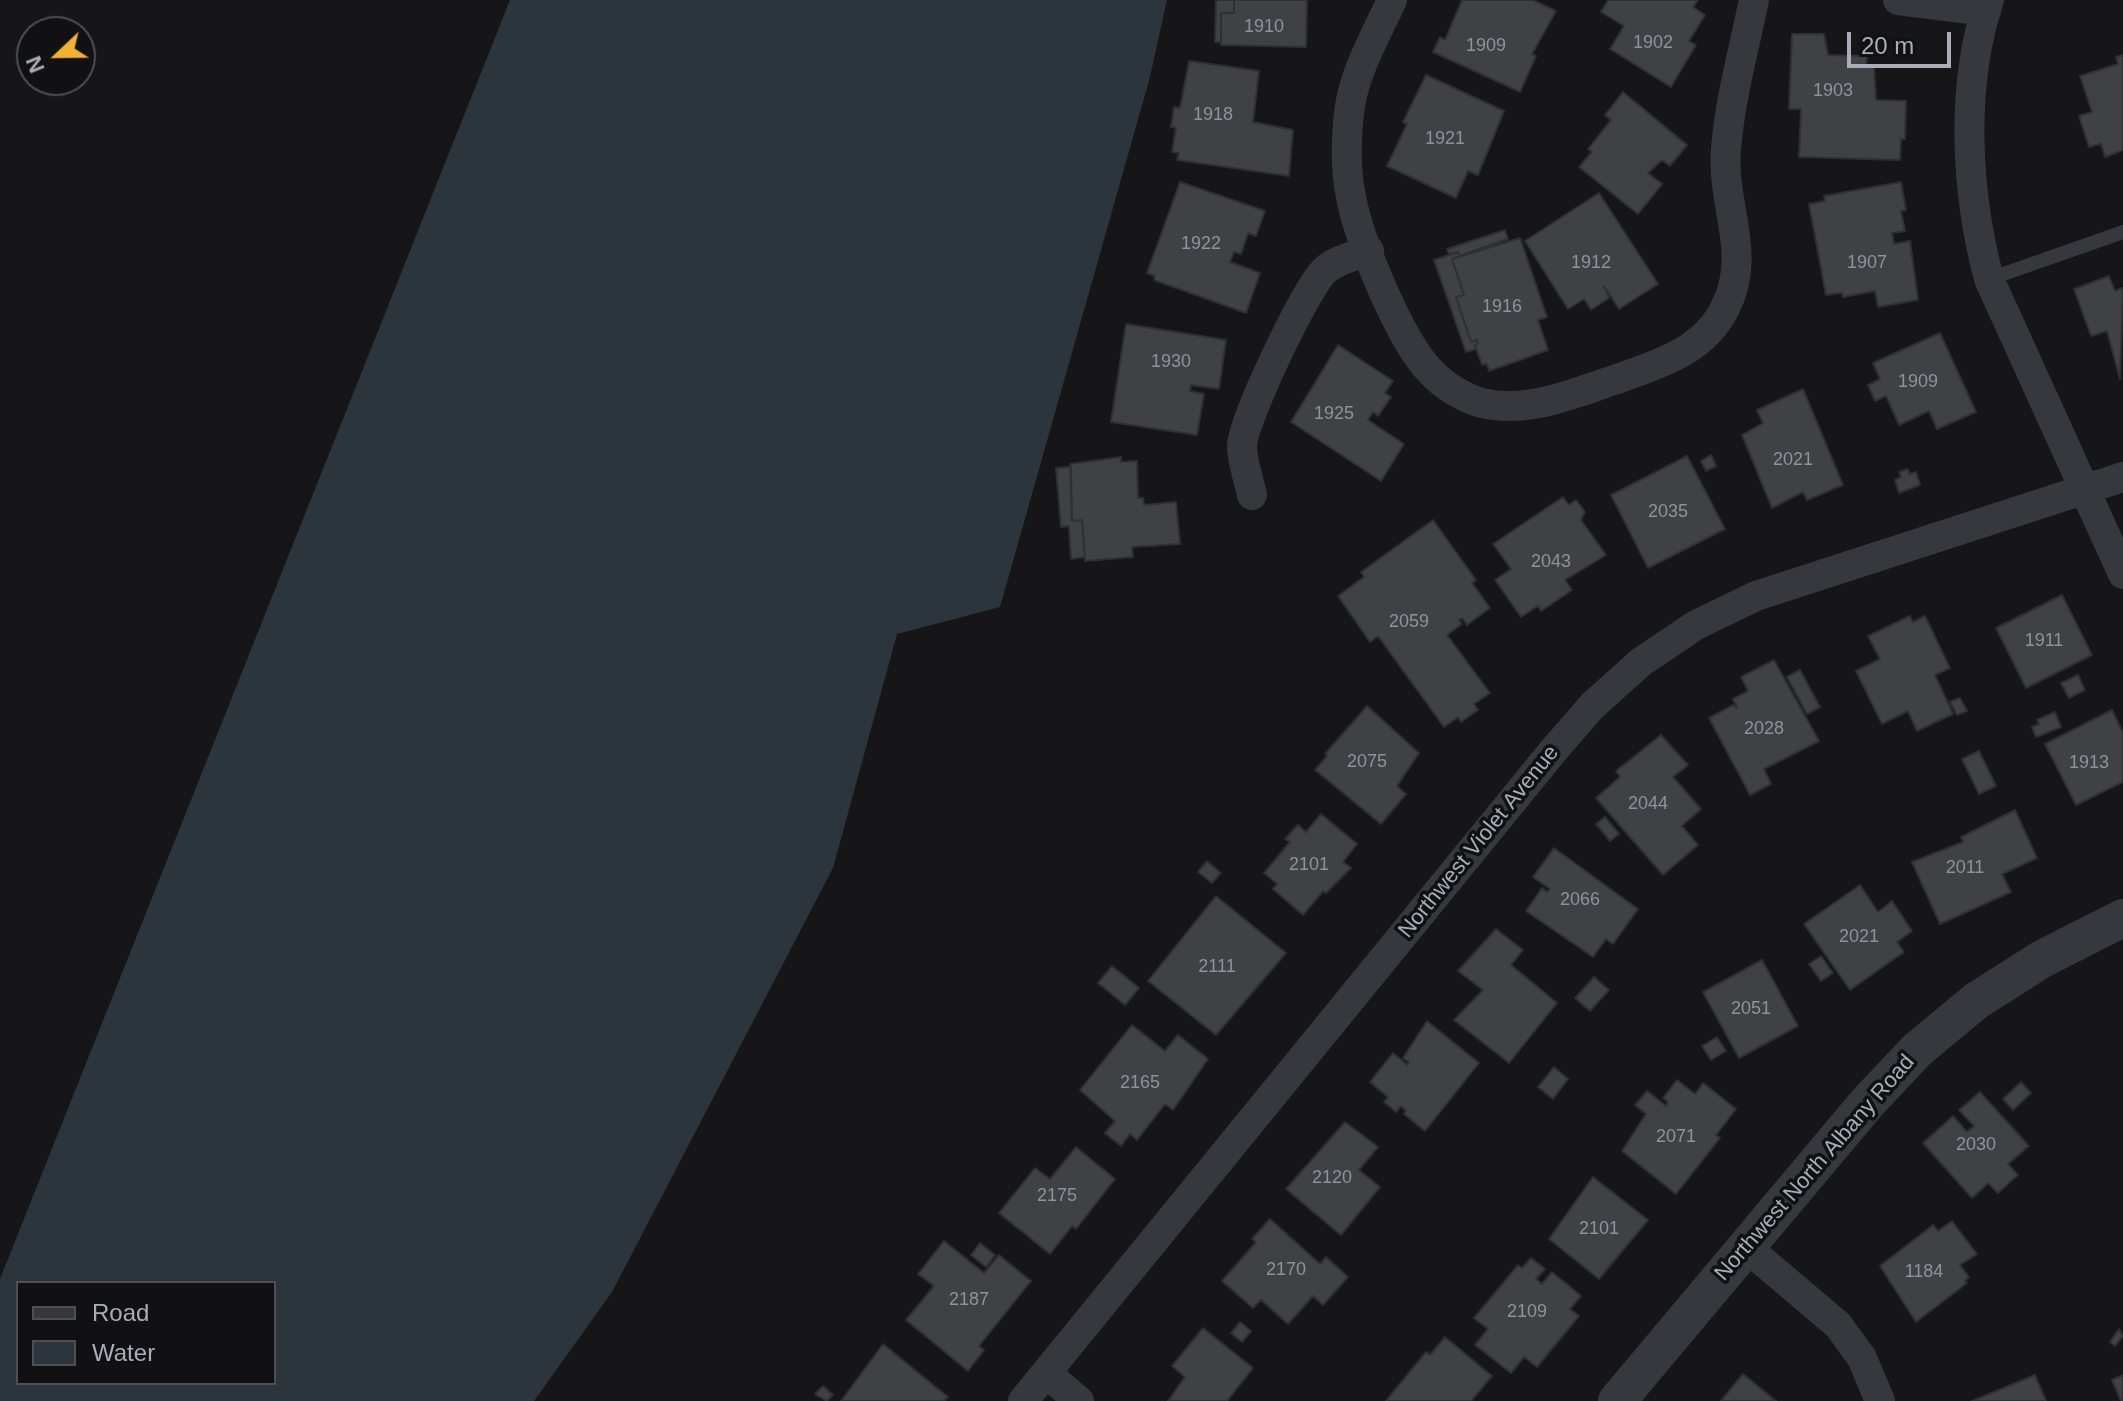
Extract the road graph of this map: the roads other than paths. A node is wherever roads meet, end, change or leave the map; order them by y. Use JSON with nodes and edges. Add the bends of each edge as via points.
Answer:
{"nodes":[{"id":1,"x":1392,"y":0,"type":"edge"},
{"id":2,"x":1754,"y":0,"type":"edge"},
{"id":3,"x":1898,"y":0,"type":"edge"},
{"id":4,"x":1980,"y":4,"type":"edge"},
{"id":5,"x":2123,"y":232,"type":"edge"},
{"id":6,"x":1369,"y":251,"type":"junction"},
{"id":7,"x":1989,"y":279,"type":"junction"},
{"id":8,"x":2123,"y":477,"type":"edge"},
{"id":9,"x":2085,"y":490,"type":"junction"},
{"id":10,"x":1252,"y":495,"type":"dead end"},
{"id":11,"x":2123,"y":574,"type":"edge"},
{"id":12,"x":2123,"y":918,"type":"edge"},
{"id":13,"x":1746,"y":1247,"type":"junction"},
{"id":14,"x":1046,"y":1373,"type":"junction"},
{"id":15,"x":1023,"y":1401,"type":"edge"},
{"id":16,"x":1079,"y":1401,"type":"edge"},
{"id":17,"x":1617,"y":1401,"type":"edge"},
{"id":18,"x":1880,"y":1401,"type":"edge"}],
"edges":[{"from":1,"to":6,"type":"street","via":[[1349,110],[1346,159],[1351,197]]},
{"from":2,"to":6,"type":"street","via":[[1726,150],[1739,264],[1724,310],[1711,330],[1684,353],[1544,403],[1480,402],[1448,387],[1414,350]]},
{"from":3,"to":4,"type":"street"},
{"from":4,"to":7,"type":"street","via":[[1971,113],[1976,218]]},
{"from":5,"to":7,"type":"lane"},
{"from":6,"to":10,"type":"street","via":[[1324,271],[1297,316],[1246,427],[1242,447]]},
{"from":7,"to":9,"type":"street"},
{"from":8,"to":9,"type":"street","name":"Northwest Violet Avenue"},
{"from":9,"to":11,"type":"street"},
{"from":9,"to":14,"type":"street","name":"Northwest Violet Avenue","via":[[1756,596],[1696,625],[1641,662],[1553,751]]},
{"from":12,"to":13,"type":"street","name":"Northwest North Albany Road","via":[[2042,959],[1976,1001],[1917,1050]]},
{"from":13,"to":17,"type":"street","name":"Northwest North Albany Road"},
{"from":13,"to":18,"type":"street","via":[[1838,1325],[1862,1358]]},
{"from":14,"to":15,"type":"street","name":"Northwest Violet Avenue"},
{"from":14,"to":16,"type":"street"}]}
